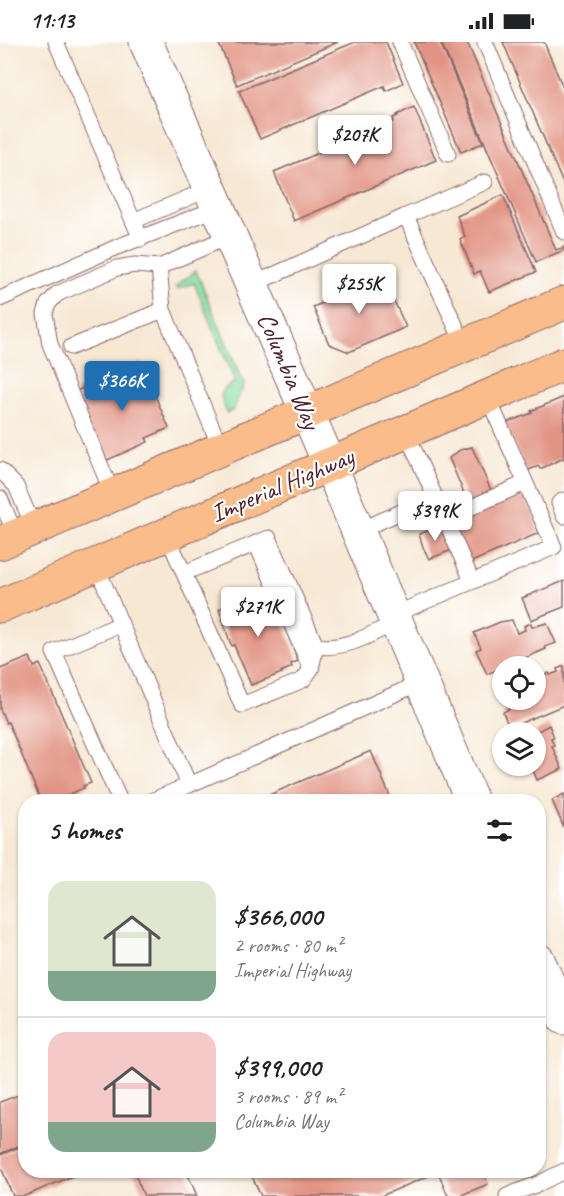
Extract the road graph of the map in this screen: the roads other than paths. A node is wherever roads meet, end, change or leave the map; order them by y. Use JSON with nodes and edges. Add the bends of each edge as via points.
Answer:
{"nodes":[{"id":1,"x":56,"y":42,"type":"edge"},
{"id":2,"x":146,"y":42,"type":"edge"},
{"id":3,"x":400,"y":42,"type":"edge"},
{"id":4,"x":484,"y":42,"type":"edge"},
{"id":5,"x":448,"y":154,"type":"dead end"},
{"id":6,"x":485,"y":182,"type":"dead end"},
{"id":7,"x":219,"y":211,"type":"junction"},
{"id":8,"x":406,"y":216,"type":"junction"},
{"id":9,"x":133,"y":221,"type":"junction"},
{"id":10,"x":564,"y":232,"type":"edge"},
{"id":11,"x":141,"y":239,"type":"junction"},
{"id":12,"x":159,"y":267,"type":"junction"},
{"id":13,"x":251,"y":285,"type":"junction"},
{"id":14,"x":0,"y":299,"type":"edge"},
{"id":15,"x":564,"y":303,"type":"edge"},
{"id":16,"x":163,"y":310,"type":"junction"},
{"id":17,"x":464,"y":345,"type":"junction"},
{"id":18,"x":71,"y":347,"type":"dead end"},
{"id":19,"x":564,"y":364,"type":"edge"},
{"id":20,"x":488,"y":398,"type":"junction"},
{"id":21,"x":306,"y":412,"type":"junction"},
{"id":22,"x":406,"y":432,"type":"junction"},
{"id":23,"x":222,"y":449,"type":"junction"},
{"id":24,"x":330,"y":465,"type":"junction"},
{"id":25,"x":0,"y":470,"type":"edge"},
{"id":26,"x":525,"y":483,"type":"junction"},
{"id":27,"x":113,"y":495,"type":"junction"},
{"id":28,"x":435,"y":497,"type":"junction"},
{"id":29,"x":0,"y":498,"type":"edge"},
{"id":30,"x":445,"y":519,"type":"junction"},
{"id":31,"x":358,"y":531,"type":"junction"},
{"id":32,"x":17,"y":535,"type":"edge"},
{"id":33,"x":167,"y":535,"type":"junction"},
{"id":34,"x":256,"y":543,"type":"junction"},
{"id":35,"x":96,"y":565,"type":"junction"},
{"id":36,"x":184,"y":573,"type":"junction"},
{"id":37,"x":472,"y":581,"type":"junction"},
{"id":38,"x":0,"y":606,"type":"edge"},
{"id":39,"x":395,"y":618,"type":"junction"},
{"id":40,"x":121,"y":624,"type":"junction"},
{"id":41,"x":316,"y":646,"type":"junction"},
{"id":42,"x":311,"y":669,"type":"junction"},
{"id":43,"x":422,"y":682,"type":"junction"},
{"id":44,"x":189,"y":784,"type":"junction"},
{"id":45,"x":117,"y":794,"type":"edge"},
{"id":46,"x":167,"y":794,"type":"edge"},
{"id":47,"x":469,"y":794,"type":"edge"},
{"id":48,"x":546,"y":978,"type":"edge"},
{"id":49,"x":564,"y":1018,"type":"edge"},
{"id":50,"x":564,"y":1171,"type":"edge"},
{"id":51,"x":546,"y":1175,"type":"edge"},
{"id":52,"x":536,"y":1178,"type":"edge"},
{"id":53,"x":507,"y":1196,"type":"edge"}],
"edges":[{"from":1,"to":9,"type":"lane"},
{"from":2,"to":7,"type":"street","name":"Columbia Way"},
{"from":3,"to":5,"type":"lane"},
{"from":4,"to":10,"type":"lane"},
{"from":6,"to":8,"type":"lane"},
{"from":7,"to":9,"type":"lane"},
{"from":7,"to":11,"type":"lane"},
{"from":7,"to":12,"type":"lane"},
{"from":7,"to":13,"type":"street","name":"Columbia Way"},
{"from":8,"to":13,"type":"lane"},
{"from":8,"to":17,"type":"lane"},
{"from":9,"to":11,"type":"lane"},
{"from":11,"to":14,"type":"lane"},
{"from":12,"to":16,"type":"lane"},
{"from":12,"to":27,"type":"lane","via":[[117,268],[57,294],[45,314],[50,344]]},
{"from":13,"to":21,"type":"street","name":"Columbia Way"},
{"from":15,"to":17,"type":"main road"},
{"from":16,"to":18,"type":"lane"},
{"from":16,"to":23,"type":"lane"},
{"from":17,"to":21,"type":"main road"},
{"from":19,"to":20,"type":"main road","name":"Imperial Highway"},
{"from":20,"to":22,"type":"main road","name":"Imperial Highway"},
{"from":20,"to":26,"type":"lane"},
{"from":21,"to":23,"type":"main road"},
{"from":21,"to":24,"type":"street","name":"Columbia Way"},
{"from":22,"to":24,"type":"main road","name":"Imperial Highway"},
{"from":22,"to":28,"type":"lane"},
{"from":23,"to":27,"type":"main road"},
{"from":24,"to":31,"type":"street","name":"Columbia Way"},
{"from":24,"to":33,"type":"main road","name":"Imperial Highway"},
{"from":25,"to":32,"type":"lane","via":[[16,486]]},
{"from":26,"to":30,"type":"lane"},
{"from":26,"to":37,"type":"lane","via":[[554,547]]},
{"from":27,"to":32,"type":"main road"},
{"from":28,"to":30,"type":"lane"},
{"from":28,"to":31,"type":"lane"},
{"from":29,"to":32,"type":"lane"},
{"from":30,"to":37,"type":"lane"},
{"from":31,"to":39,"type":"street","name":"Columbia Way"},
{"from":33,"to":35,"type":"main road","name":"Imperial Highway"},
{"from":33,"to":36,"type":"lane"},
{"from":34,"to":36,"type":"lane"},
{"from":34,"to":41,"type":"lane","via":[[269,538]]},
{"from":34,"to":42,"type":"lane"},
{"from":35,"to":38,"type":"main road","name":"Imperial Highway"},
{"from":35,"to":40,"type":"lane"},
{"from":36,"to":42,"type":"lane","via":[[242,705],[303,680]]},
{"from":37,"to":39,"type":"lane"},
{"from":39,"to":41,"type":"lane","via":[[355,642],[337,648]]},
{"from":39,"to":43,"type":"street","name":"Columbia Way"},
{"from":40,"to":44,"type":"lane"},
{"from":40,"to":45,"type":"lane","via":[[54,652]]},
{"from":41,"to":42,"type":"lane"},
{"from":43,"to":44,"type":"lane"},
{"from":43,"to":47,"type":"street","name":"Columbia Way"},
{"from":44,"to":46,"type":"lane"},
{"from":48,"to":49,"type":"street"},
{"from":50,"to":51,"type":"lane"},
{"from":52,"to":53,"type":"lane"}]}
